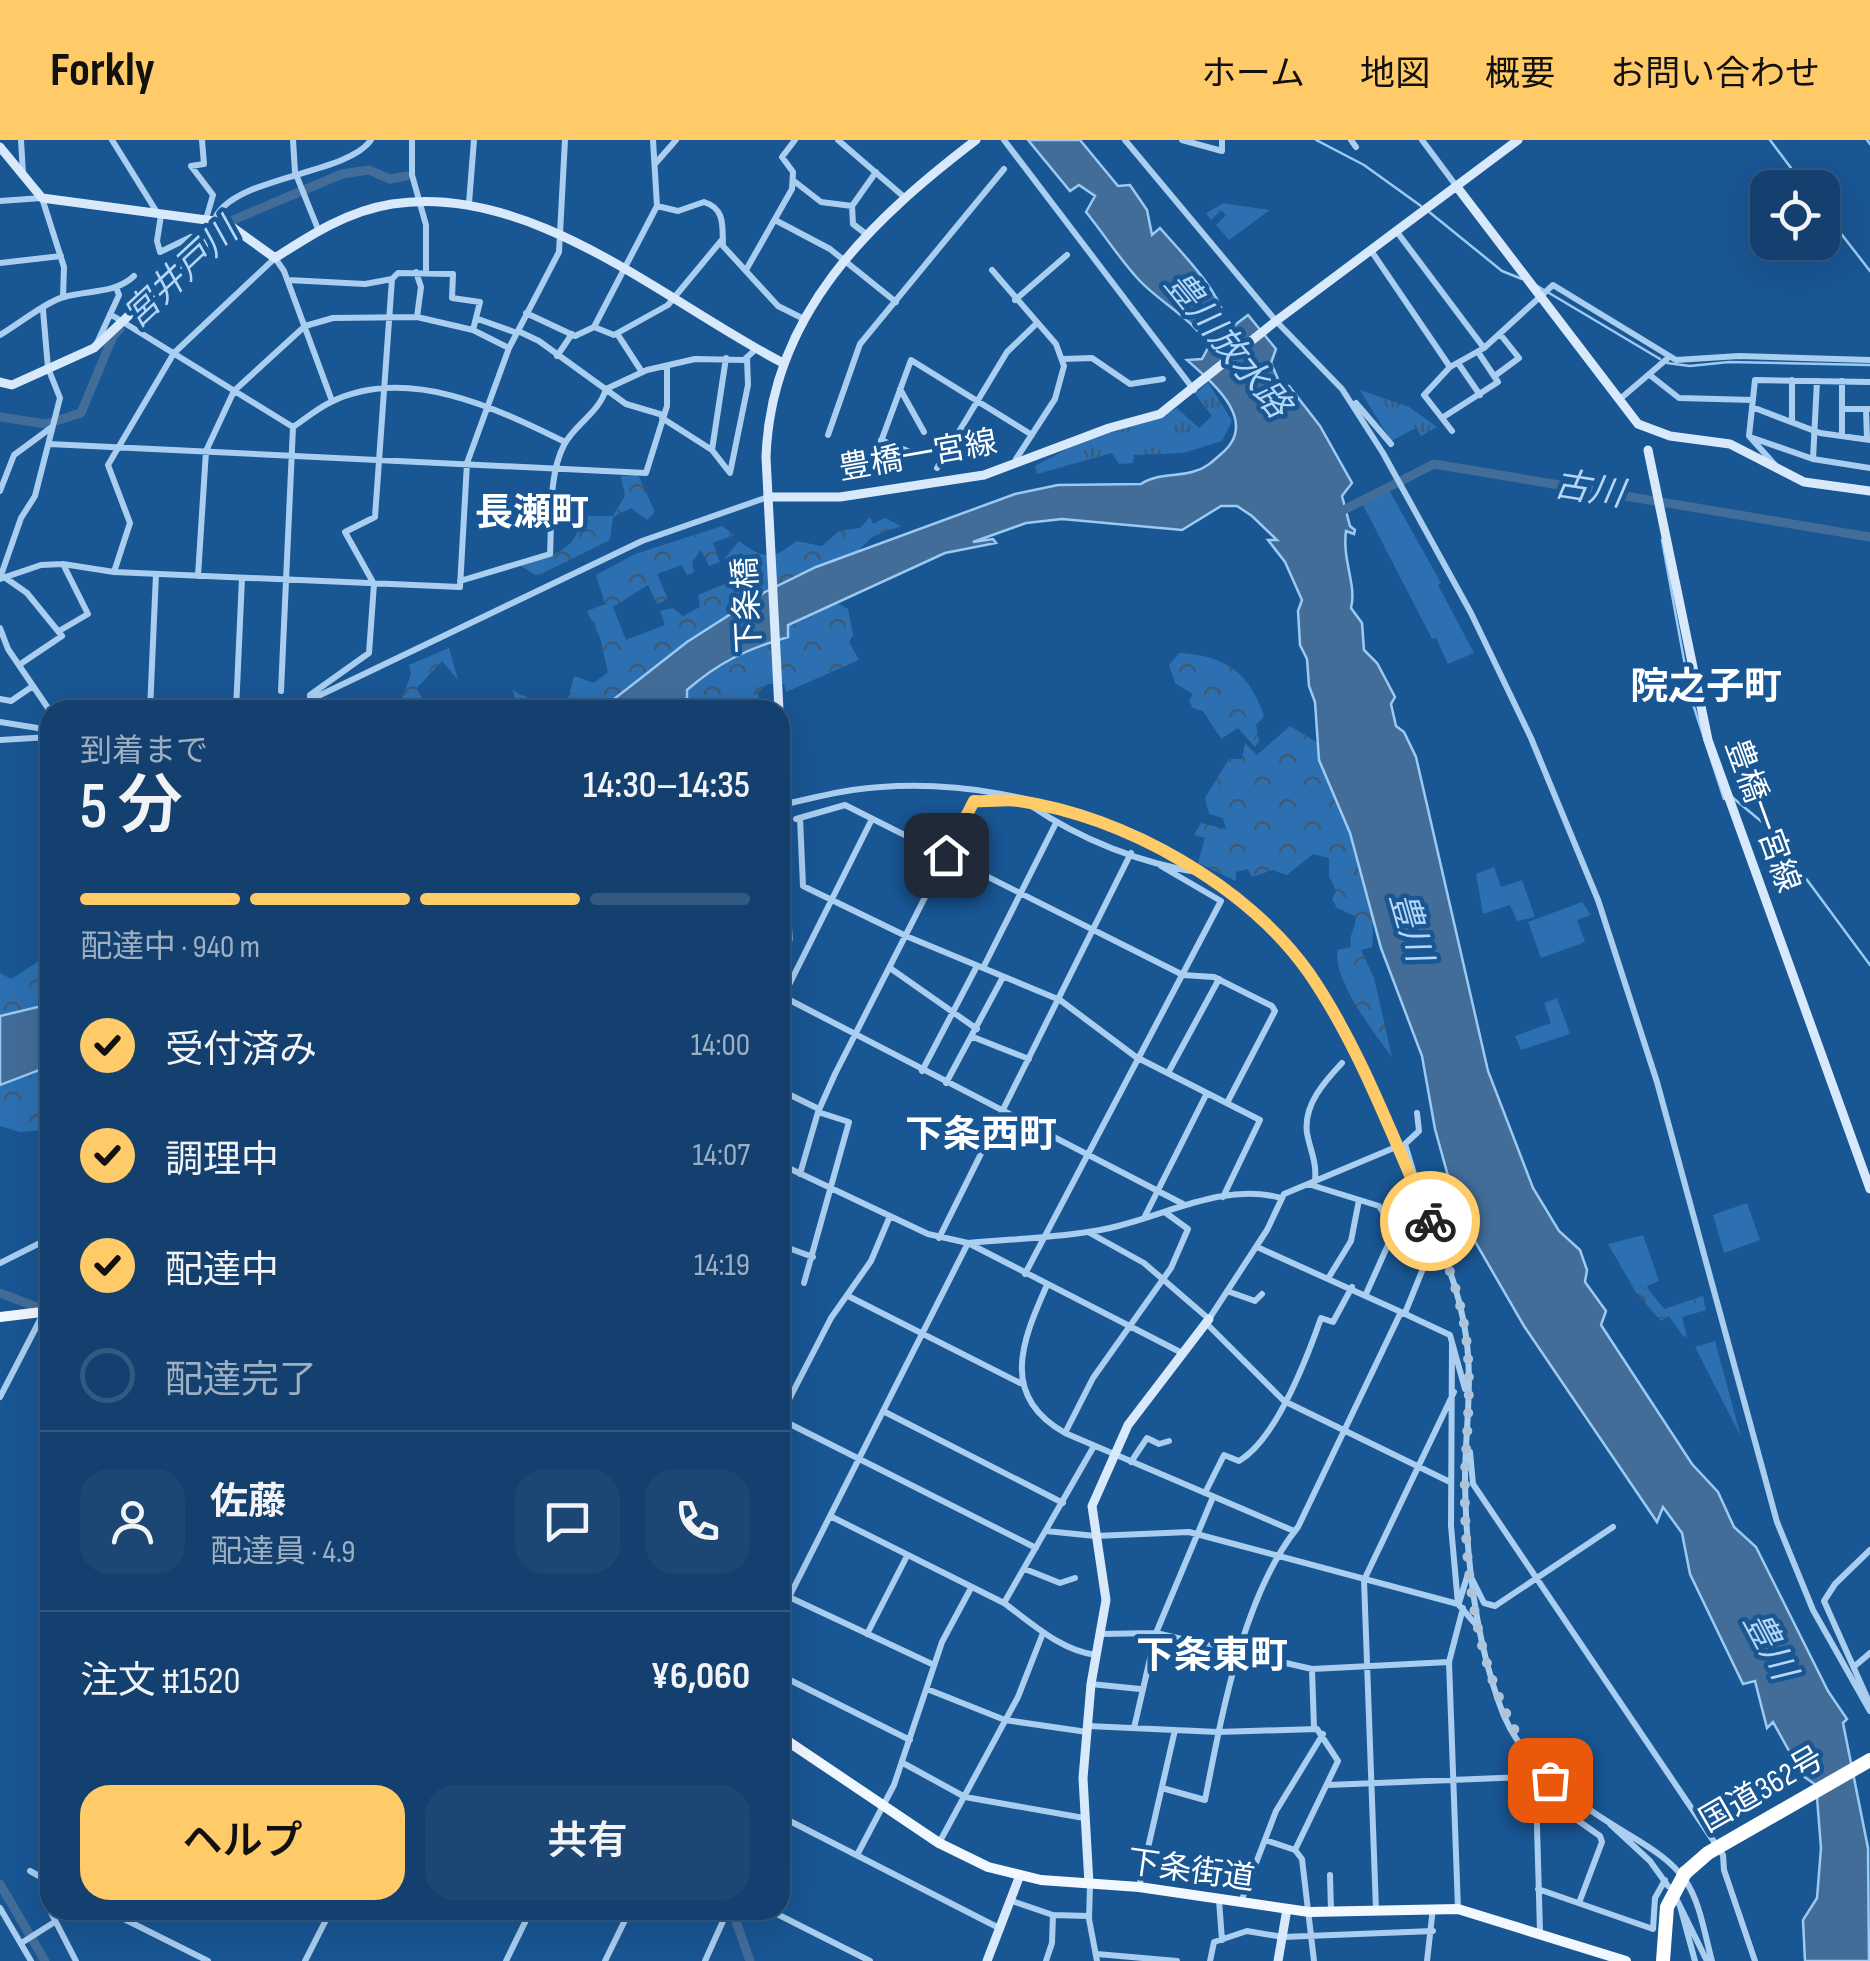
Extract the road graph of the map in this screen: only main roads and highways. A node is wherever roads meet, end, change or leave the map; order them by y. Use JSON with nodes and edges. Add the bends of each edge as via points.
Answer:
{"nodes":[{"id":1,"x":976,"y":140,"type":"edge"},
{"id":2,"x":1518,"y":140,"type":"edge"},
{"id":3,"x":0,"y":147,"type":"edge"},
{"id":4,"x":1458,"y":187,"type":"junction"},
{"id":5,"x":219,"y":222,"type":"junction"},
{"id":6,"x":783,"y":363,"type":"junction"},
{"id":7,"x":2,"y":387,"type":"edge"},
{"id":8,"x":1648,"y":450,"type":"dead end"},
{"id":9,"x":1870,"y":491,"type":"edge"},
{"id":10,"x":768,"y":497,"type":"junction"},
{"id":11,"x":778,"y":700,"type":"edge"},
{"id":12,"x":1870,"y":1189,"type":"edge"},
{"id":13,"x":40,"y":1313,"type":"edge"},
{"id":14,"x":0,"y":1317,"type":"edge"},
{"id":15,"x":1208,"y":1321,"type":"road end"},
{"id":16,"x":790,"y":1743,"type":"edge"},
{"id":17,"x":1870,"y":1760,"type":"edge"},
{"id":18,"x":1020,"y":1875,"type":"junction"},
{"id":19,"x":1089,"y":1884,"type":"junction"},
{"id":20,"x":1286,"y":1910,"type":"junction"},
{"id":21,"x":987,"y":1961,"type":"edge"},
{"id":22,"x":1278,"y":1961,"type":"edge"},
{"id":23,"x":1626,"y":1961,"type":"edge"},
{"id":24,"x":1663,"y":1961,"type":"edge"}],
"edges":[{"from":1,"to":6,"type":"main road","via":[[866,234],[804,318]]},
{"from":2,"to":4,"type":"main road","name":"豊橋一宮線"},
{"from":3,"to":5,"type":"main road","via":[[42,198]]},
{"from":4,"to":9,"type":"main road","via":[[1528,281],[1546,292],[1646,429],[1730,444],[1818,485]]},
{"from":4,"to":10,"type":"main road","name":"豊橋一宮線","via":[[1160,414],[984,475],[840,498]]},
{"from":5,"to":6,"type":"main road","via":[[275,258],[318,230],[368,210],[417,201],[468,203],[560,234]]},
{"from":5,"to":7,"type":"main road","via":[[94,348]]},
{"from":6,"to":10,"type":"main road","via":[[768,422]]},
{"from":8,"to":12,"type":"main road","name":"豊橋一宮線","via":[[1708,740]]},
{"from":10,"to":11,"type":"main road","name":"下条橋"},
{"from":13,"to":14,"type":"main road"},
{"from":15,"to":19,"type":"main road","via":[[1128,1425],[1092,1506],[1106,1588],[1087,1729]]},
{"from":16,"to":18,"type":"main road","name":"下条街道","via":[[939,1842]]},
{"from":17,"to":24,"type":"highway","name":"国道362号","bridge":true,"via":[[1684,1874],[1665,1915]]},
{"from":18,"to":19,"type":"main road","name":"下条街道"},
{"from":18,"to":21,"type":"main road"},
{"from":19,"to":20,"type":"main road","name":"下条街道"},
{"from":20,"to":22,"type":"main road"},
{"from":20,"to":23,"type":"main road","name":"下条街道","via":[[1458,1909]]}]}
